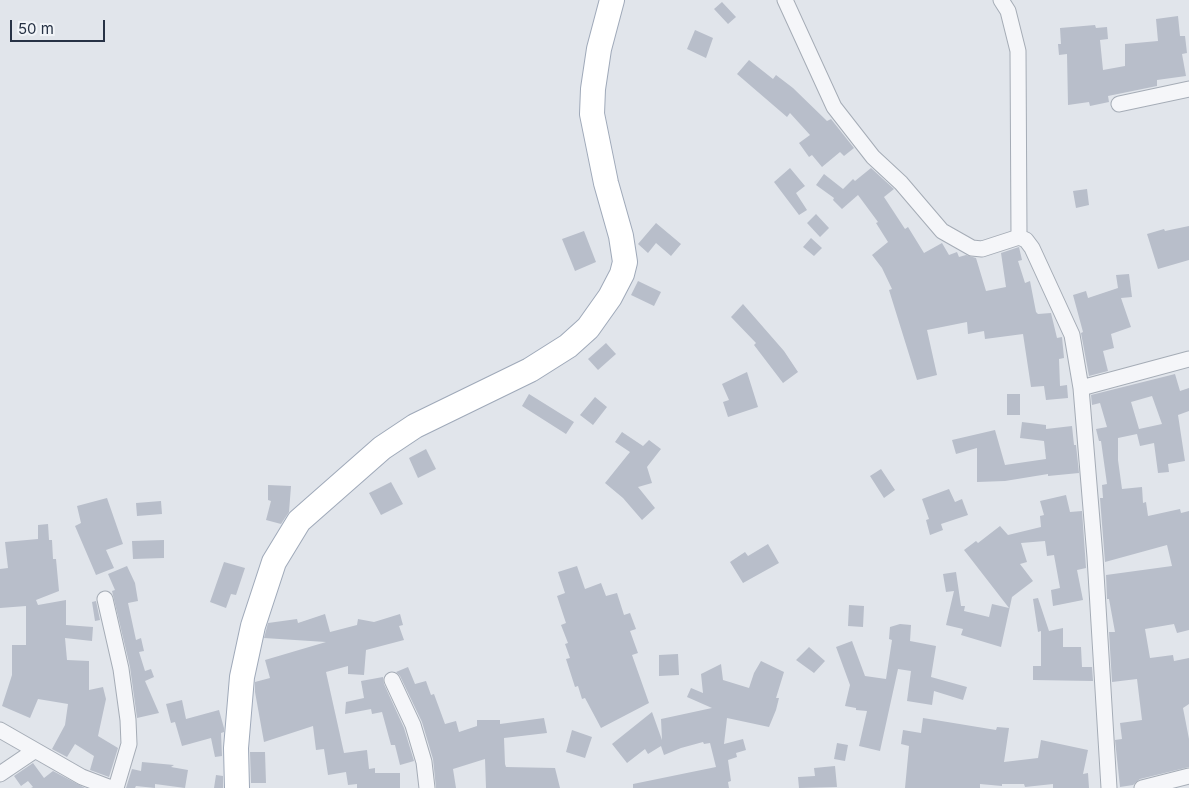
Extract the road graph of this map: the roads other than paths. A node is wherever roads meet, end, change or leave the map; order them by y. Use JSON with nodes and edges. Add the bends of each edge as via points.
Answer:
{"nodes":[{"id":1,"x":612,"y":0,"type":"edge"},
{"id":2,"x":785,"y":0,"type":"edge"},
{"id":3,"x":1001,"y":0,"type":"edge"},
{"id":4,"x":1189,"y":90,"type":"edge"},
{"id":5,"x":1119,"y":104,"type":"dead end"},
{"id":6,"x":1019,"y":237,"type":"junction"},
{"id":7,"x":1189,"y":359,"type":"edge"},
{"id":8,"x":1081,"y":388,"type":"junction"},
{"id":9,"x":105,"y":599,"type":"dead end"},
{"id":10,"x":392,"y":680,"type":"dead end"},
{"id":11,"x":0,"y":730,"type":"edge"},
{"id":12,"x":34,"y":751,"type":"junction"},
{"id":13,"x":0,"y":774,"type":"edge"},
{"id":14,"x":1189,"y":776,"type":"edge"},
{"id":15,"x":1162,"y":786,"type":"edge"},
{"id":16,"x":111,"y":788,"type":"edge"},
{"id":17,"x":116,"y":788,"type":"edge"},
{"id":18,"x":237,"y":788,"type":"edge"},
{"id":19,"x":426,"y":788,"type":"edge"},
{"id":20,"x":1109,"y":788,"type":"edge"},
{"id":21,"x":1142,"y":788,"type":"edge"}],
"edges":[{"from":1,"to":18,"type":"main road","via":[[599,49],[592,114],[606,183],[623,243],[622,274],[588,328],[568,346],[530,370],[414,426],[382,448],[299,521],[274,562],[253,626],[240,696]]},
{"from":2,"to":6,"type":"street","via":[[834,107],[873,156],[942,231],[972,248],[982,249]]},
{"from":3,"to":6,"type":"street","via":[[1008,11],[1018,51]]},
{"from":4,"to":5,"type":"street"},
{"from":6,"to":8,"type":"street","via":[[1032,248],[1072,335]]},
{"from":7,"to":8,"type":"street"},
{"from":8,"to":20,"type":"street"},
{"from":9,"to":17,"type":"street","via":[[121,669],[128,720],[129,744]]},
{"from":10,"to":19,"type":"street","via":[[413,725],[424,762]]},
{"from":11,"to":12,"type":"street"},
{"from":12,"to":13,"type":"street"},
{"from":12,"to":16,"type":"street","via":[[82,777]]},
{"from":14,"to":15,"type":"street"},
{"from":15,"to":21,"type":"street"}]}
